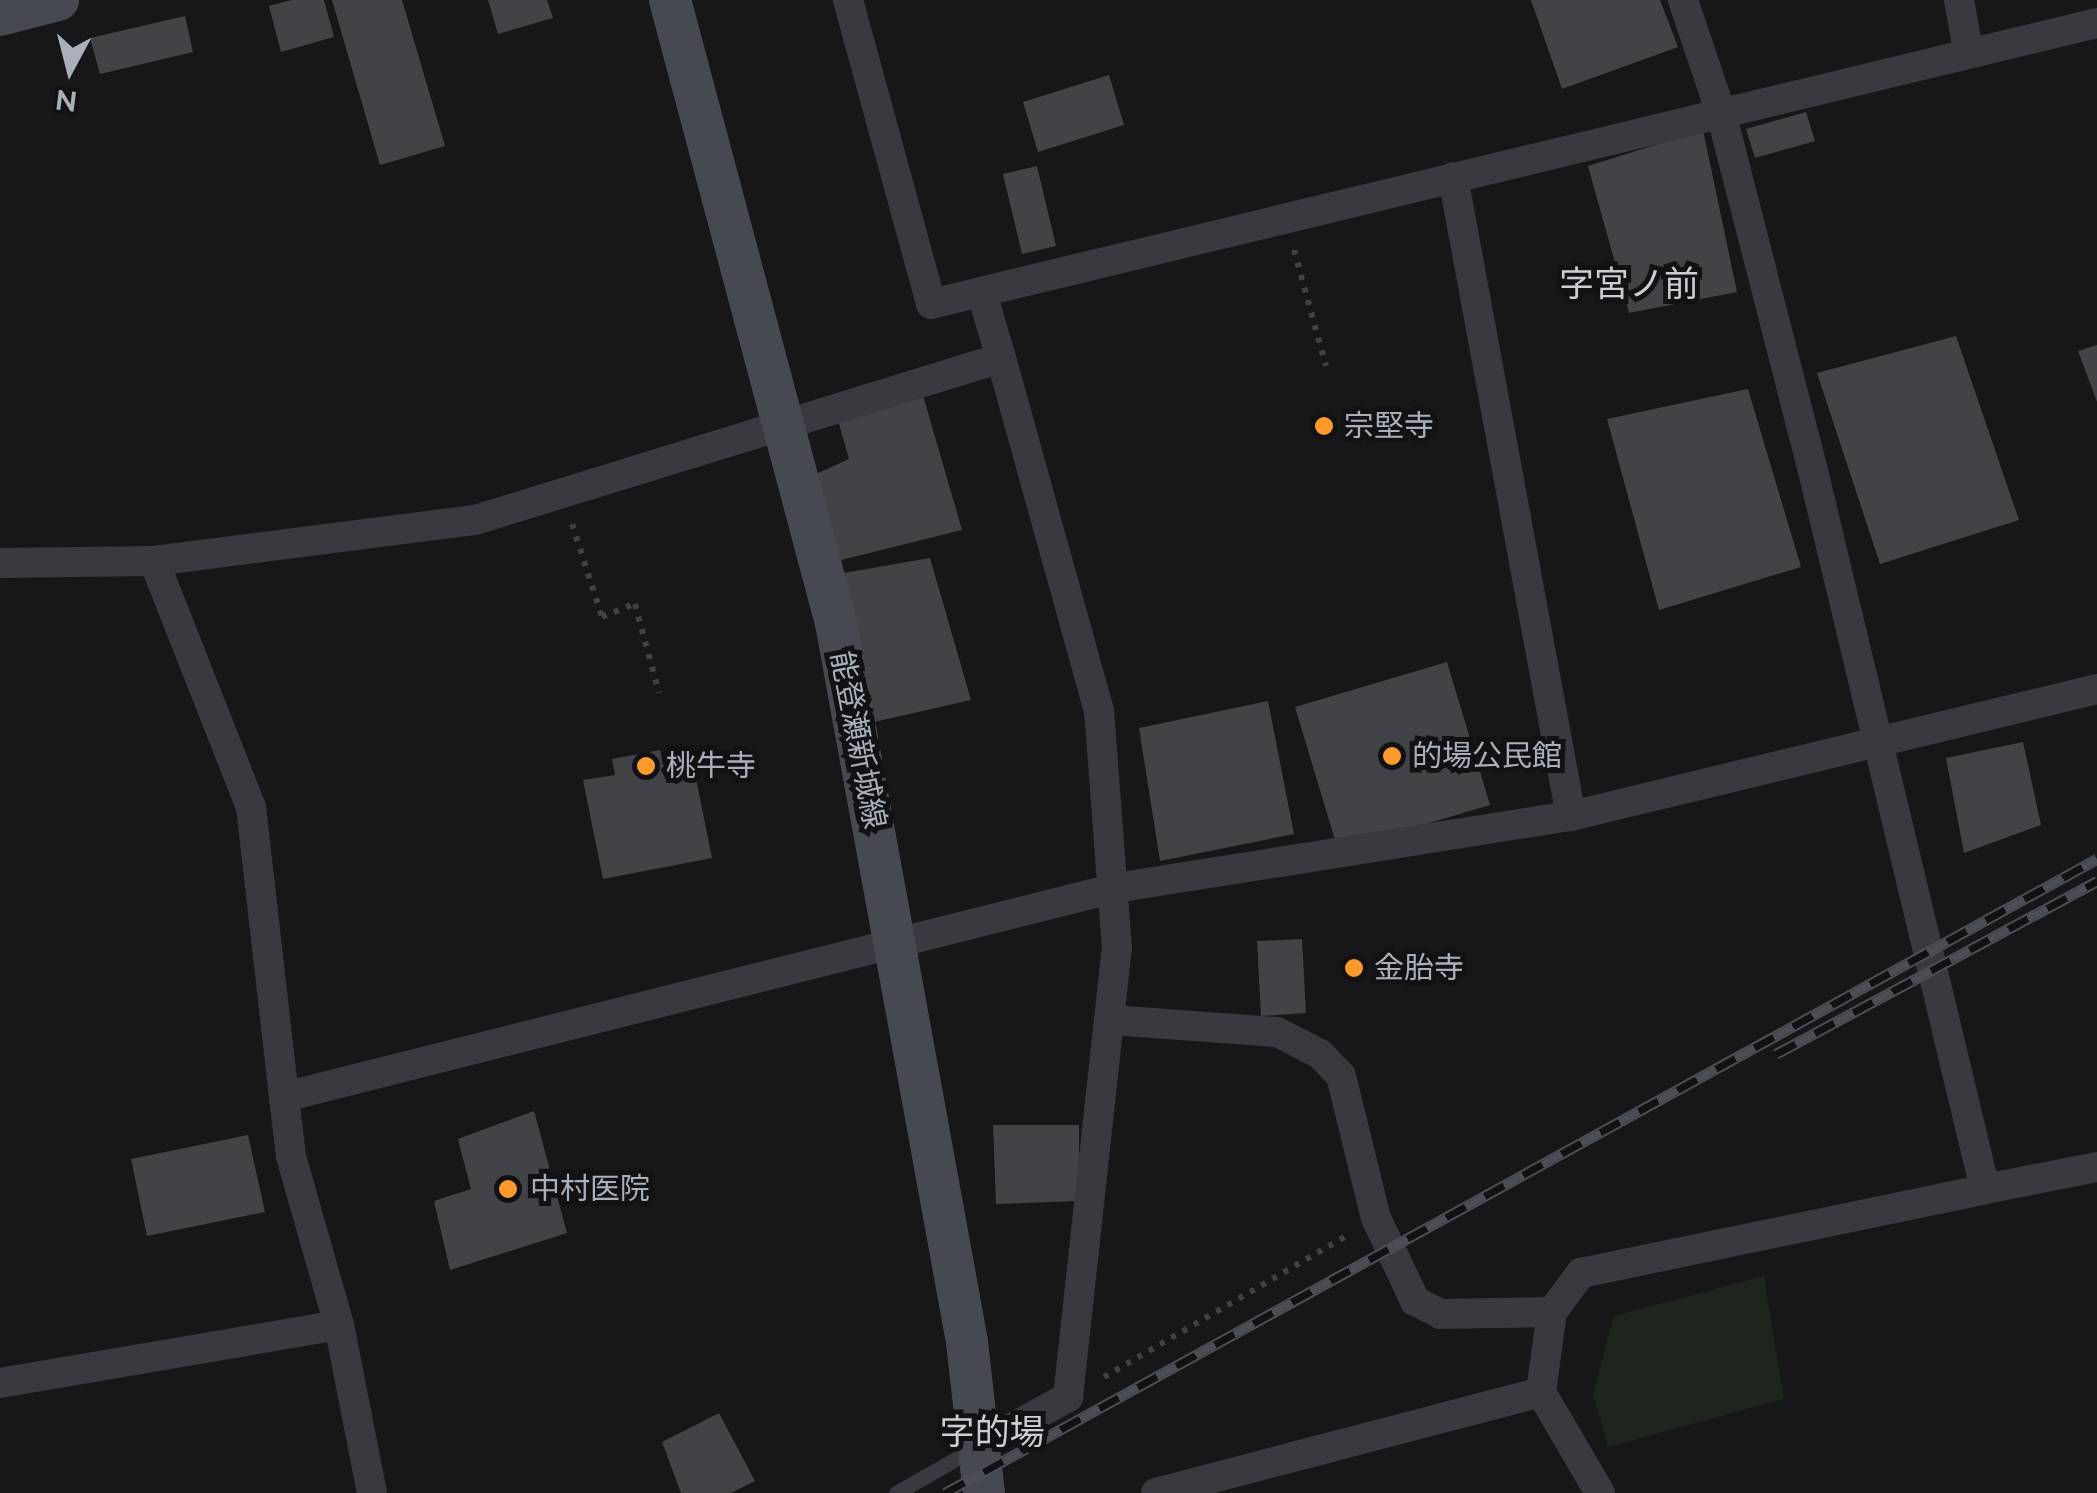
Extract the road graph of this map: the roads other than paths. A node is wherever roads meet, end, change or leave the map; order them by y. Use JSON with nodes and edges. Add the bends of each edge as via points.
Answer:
{"nodes":[{"id":1,"x":58,"y":0,"type":"edge"},
{"id":2,"x":670,"y":0,"type":"edge"},
{"id":3,"x":848,"y":0,"type":"edge"},
{"id":4,"x":1683,"y":0,"type":"edge"},
{"id":5,"x":1959,"y":0,"type":"edge"},
{"id":6,"x":0,"y":15,"type":"edge"},
{"id":7,"x":2097,"y":22,"type":"edge"},
{"id":8,"x":1968,"y":50,"type":"junction"},
{"id":9,"x":1721,"y":112,"type":"junction"},
{"id":10,"x":1452,"y":177,"type":"junction"},
{"id":11,"x":983,"y":297,"type":"junction"},
{"id":12,"x":1001,"y":358,"type":"junction"},
{"id":13,"x":786,"y":429,"type":"junction"},
{"id":14,"x":154,"y":561,"type":"junction"},
{"id":15,"x":0,"y":563,"type":"edge"},
{"id":16,"x":2097,"y":689,"type":"edge"},
{"id":17,"x":1881,"y":746,"type":"junction"},
{"id":18,"x":1570,"y":816,"type":"junction"},
{"id":19,"x":1115,"y":888,"type":"junction"},
{"id":20,"x":896,"y":939,"type":"junction"},
{"id":21,"x":1112,"y":1020,"type":"junction"},
{"id":22,"x":284,"y":1096,"type":"junction"},
{"id":23,"x":2097,"y":1167,"type":"edge"},
{"id":24,"x":1985,"y":1188,"type":"junction"},
{"id":25,"x":1552,"y":1312,"type":"junction"},
{"id":26,"x":338,"y":1325,"type":"junction"},
{"id":27,"x":0,"y":1383,"type":"edge"},
{"id":28,"x":1542,"y":1392,"type":"junction"},
{"id":29,"x":979,"y":1446,"type":"junction"},
{"id":30,"x":372,"y":1493,"type":"edge"},
{"id":31,"x":896,"y":1493,"type":"edge"},
{"id":32,"x":984,"y":1493,"type":"edge"},
{"id":33,"x":1156,"y":1493,"type":"edge"},
{"id":34,"x":1600,"y":1493,"type":"edge"}],
"edges":[{"from":1,"to":6,"type":"main road"},
{"from":2,"to":13,"type":"main road","name":"能登瀬新城線"},
{"from":3,"to":11,"type":"street","via":[[930,304]]},
{"from":4,"to":9,"type":"street"},
{"from":5,"to":8,"type":"street"},
{"from":7,"to":8,"type":"street"},
{"from":8,"to":9,"type":"street"},
{"from":9,"to":10,"type":"street"},
{"from":9,"to":17,"type":"street"},
{"from":10,"to":11,"type":"street"},
{"from":10,"to":18,"type":"street"},
{"from":11,"to":12,"type":"street"},
{"from":12,"to":13,"type":"street"},
{"from":12,"to":19,"type":"street","via":[[1099,711]]},
{"from":13,"to":14,"type":"street","via":[[560,489],[476,520]]},
{"from":13,"to":20,"type":"main road","name":"能登瀬新城線","via":[[836,624]]},
{"from":14,"to":15,"type":"street"},
{"from":14,"to":22,"type":"street","via":[[251,806]]},
{"from":16,"to":17,"type":"street"},
{"from":17,"to":18,"type":"street"},
{"from":17,"to":24,"type":"street"},
{"from":18,"to":19,"type":"street"},
{"from":19,"to":20,"type":"street"},
{"from":19,"to":21,"type":"street"},
{"from":20,"to":22,"type":"street"},
{"from":20,"to":29,"type":"main road","name":"能登瀬新城線"},
{"from":21,"to":25,"type":"street","via":[[1278,1032],[1320,1054],[1341,1076],[1376,1218],[1415,1301],[1440,1314]]},
{"from":21,"to":29,"type":"street","via":[[1068,1397]]},
{"from":22,"to":26,"type":"street","via":[[291,1156]]},
{"from":23,"to":24,"type":"street"},
{"from":24,"to":25,"type":"street","via":[[1581,1274]]},
{"from":25,"to":28,"type":"street"},
{"from":26,"to":27,"type":"street"},
{"from":26,"to":30,"type":"street"},
{"from":28,"to":33,"type":"street"},
{"from":28,"to":34,"type":"street"},
{"from":29,"to":31,"type":"lane"},
{"from":29,"to":32,"type":"main road","name":"能登瀬新城線"}]}
